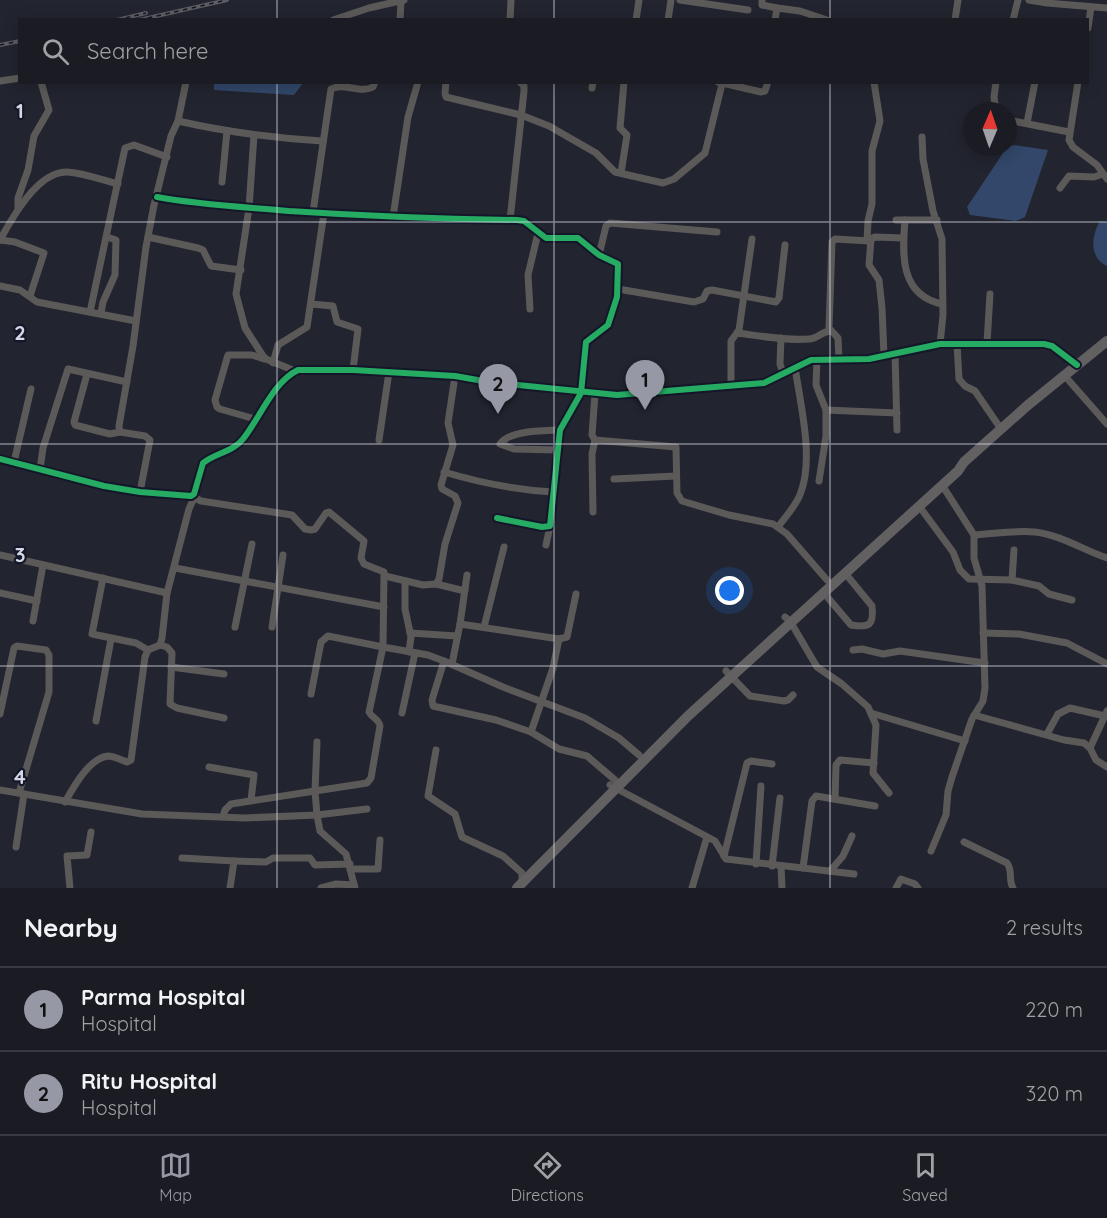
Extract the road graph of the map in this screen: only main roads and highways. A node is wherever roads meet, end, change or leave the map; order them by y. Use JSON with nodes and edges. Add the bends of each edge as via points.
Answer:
{"nodes":[{"id":1,"x":1107,"y":341,"type":"edge"},
{"id":2,"x":964,"y":462,"type":"junction"},
{"id":3,"x":788,"y":619,"type":"junction"},
{"id":4,"x":728,"y":674,"type":"junction"},
{"id":5,"x":613,"y":784,"type":"junction"},
{"id":6,"x":521,"y":883,"type":"edge"},
{"id":7,"x":507,"y":888,"type":"edge"}],
"edges":[{"from":1,"to":2,"type":"highway"},
{"from":2,"to":3,"type":"highway","via":[[824,592]]},
{"from":2,"to":3,"type":"highway","via":[[955,465],[826,580]]},
{"from":3,"to":4,"type":"highway"},
{"from":4,"to":5,"type":"highway"},
{"from":4,"to":5,"type":"highway"},
{"from":5,"to":6,"type":"highway"},
{"from":6,"to":7,"type":"highway"}]}
